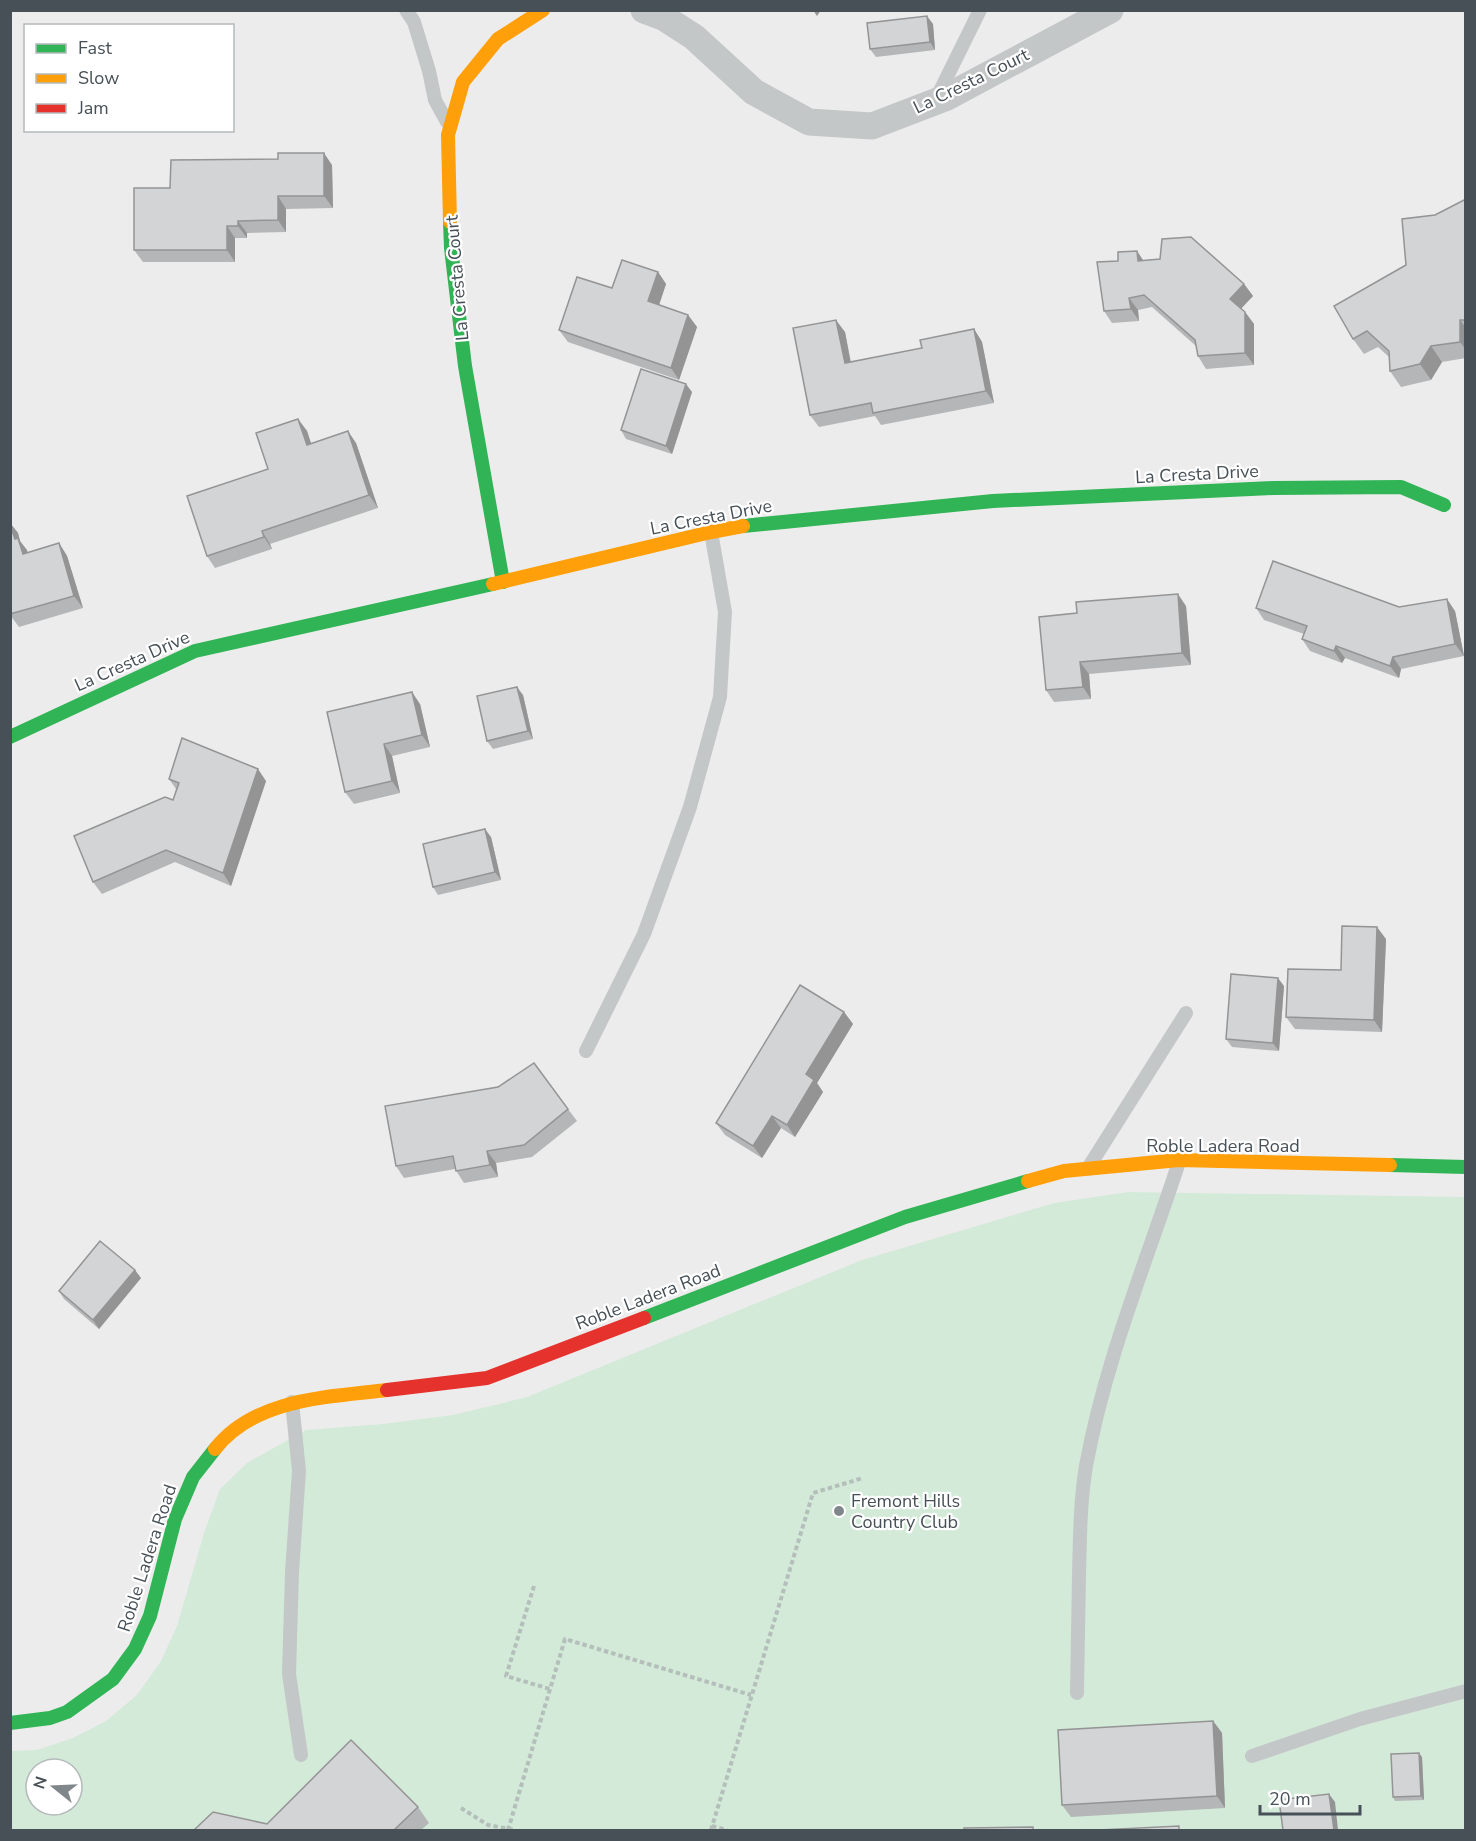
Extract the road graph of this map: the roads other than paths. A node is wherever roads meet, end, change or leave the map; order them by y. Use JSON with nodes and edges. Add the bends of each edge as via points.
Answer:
{"nodes":[{"id":1,"x":406,"y":10,"type":"edge"},
{"id":2,"x":543,"y":10,"type":"edge"},
{"id":3,"x":644,"y":10,"type":"edge"},
{"id":4,"x":980,"y":10,"type":"edge"},
{"id":5,"x":1110,"y":10,"type":"edge"},
{"id":6,"x":936,"y":100,"type":"junction"},
{"id":7,"x":449,"y":126,"type":"junction"},
{"id":8,"x":1444,"y":505,"type":"dead end"},
{"id":9,"x":711,"y":531,"type":"junction"},
{"id":10,"x":503,"y":582,"type":"junction"},
{"id":11,"x":10,"y":737,"type":"edge"},
{"id":12,"x":1186,"y":1013,"type":"dead end"},
{"id":13,"x":586,"y":1051,"type":"dead end"},
{"id":14,"x":1179,"y":1160,"type":"junction"},
{"id":15,"x":1466,"y":1167,"type":"edge"},
{"id":16,"x":1087,"y":1169,"type":"junction"},
{"id":17,"x":292,"y":1402,"type":"junction"},
{"id":18,"x":1466,"y":1691,"type":"edge"},
{"id":19,"x":1077,"y":1693,"type":"dead end"},
{"id":20,"x":10,"y":1723,"type":"edge"},
{"id":21,"x":301,"y":1755,"type":"dead end"},
{"id":22,"x":1252,"y":1756,"type":"dead end"}],
"edges":[{"from":1,"to":7,"type":"lane","via":[[414,22],[435,100]]},
{"from":2,"to":7,"type":"street","name":"La Cresta Court","via":[[498,39],[463,82]]},
{"from":3,"to":6,"type":"street","name":"La Cresta Court","via":[[694,37],[754,92],[809,122],[872,126]]},
{"from":4,"to":6,"type":"lane"},
{"from":5,"to":6,"type":"street","name":"La Cresta Court"},
{"from":7,"to":10,"type":"street","name":"La Cresta Court","via":[[452,260],[465,366]]},
{"from":8,"to":9,"type":"street","name":"La Cresta Drive","via":[[1401,487],[1273,488],[993,501]]},
{"from":9,"to":10,"type":"street","name":"La Cresta Drive"},
{"from":9,"to":13,"type":"lane","via":[[725,612],[720,697],[690,807],[644,934]]},
{"from":10,"to":11,"type":"street","name":"La Cresta Drive","via":[[195,651]]},
{"from":12,"to":16,"type":"lane"},
{"from":14,"to":15,"type":"street","name":"Roble Ladera Road"},
{"from":14,"to":16,"type":"street","name":"Roble Ladera Road"},
{"from":14,"to":19,"type":"lane","via":[[1103,1385],[1086,1467],[1080,1520]]},
{"from":16,"to":17,"type":"street","name":"Roble Ladera Road","via":[[1064,1171],[905,1217],[487,1378]]},
{"from":17,"to":20,"type":"street","name":"Roble Ladera Road","via":[[252,1419],[222,1440],[193,1477],[175,1519],[150,1616],[135,1649],[113,1679],[67,1712]]},
{"from":17,"to":21,"type":"lane","via":[[299,1471],[289,1674]]},
{"from":18,"to":22,"type":"lane","via":[[1360,1719]]}]}
